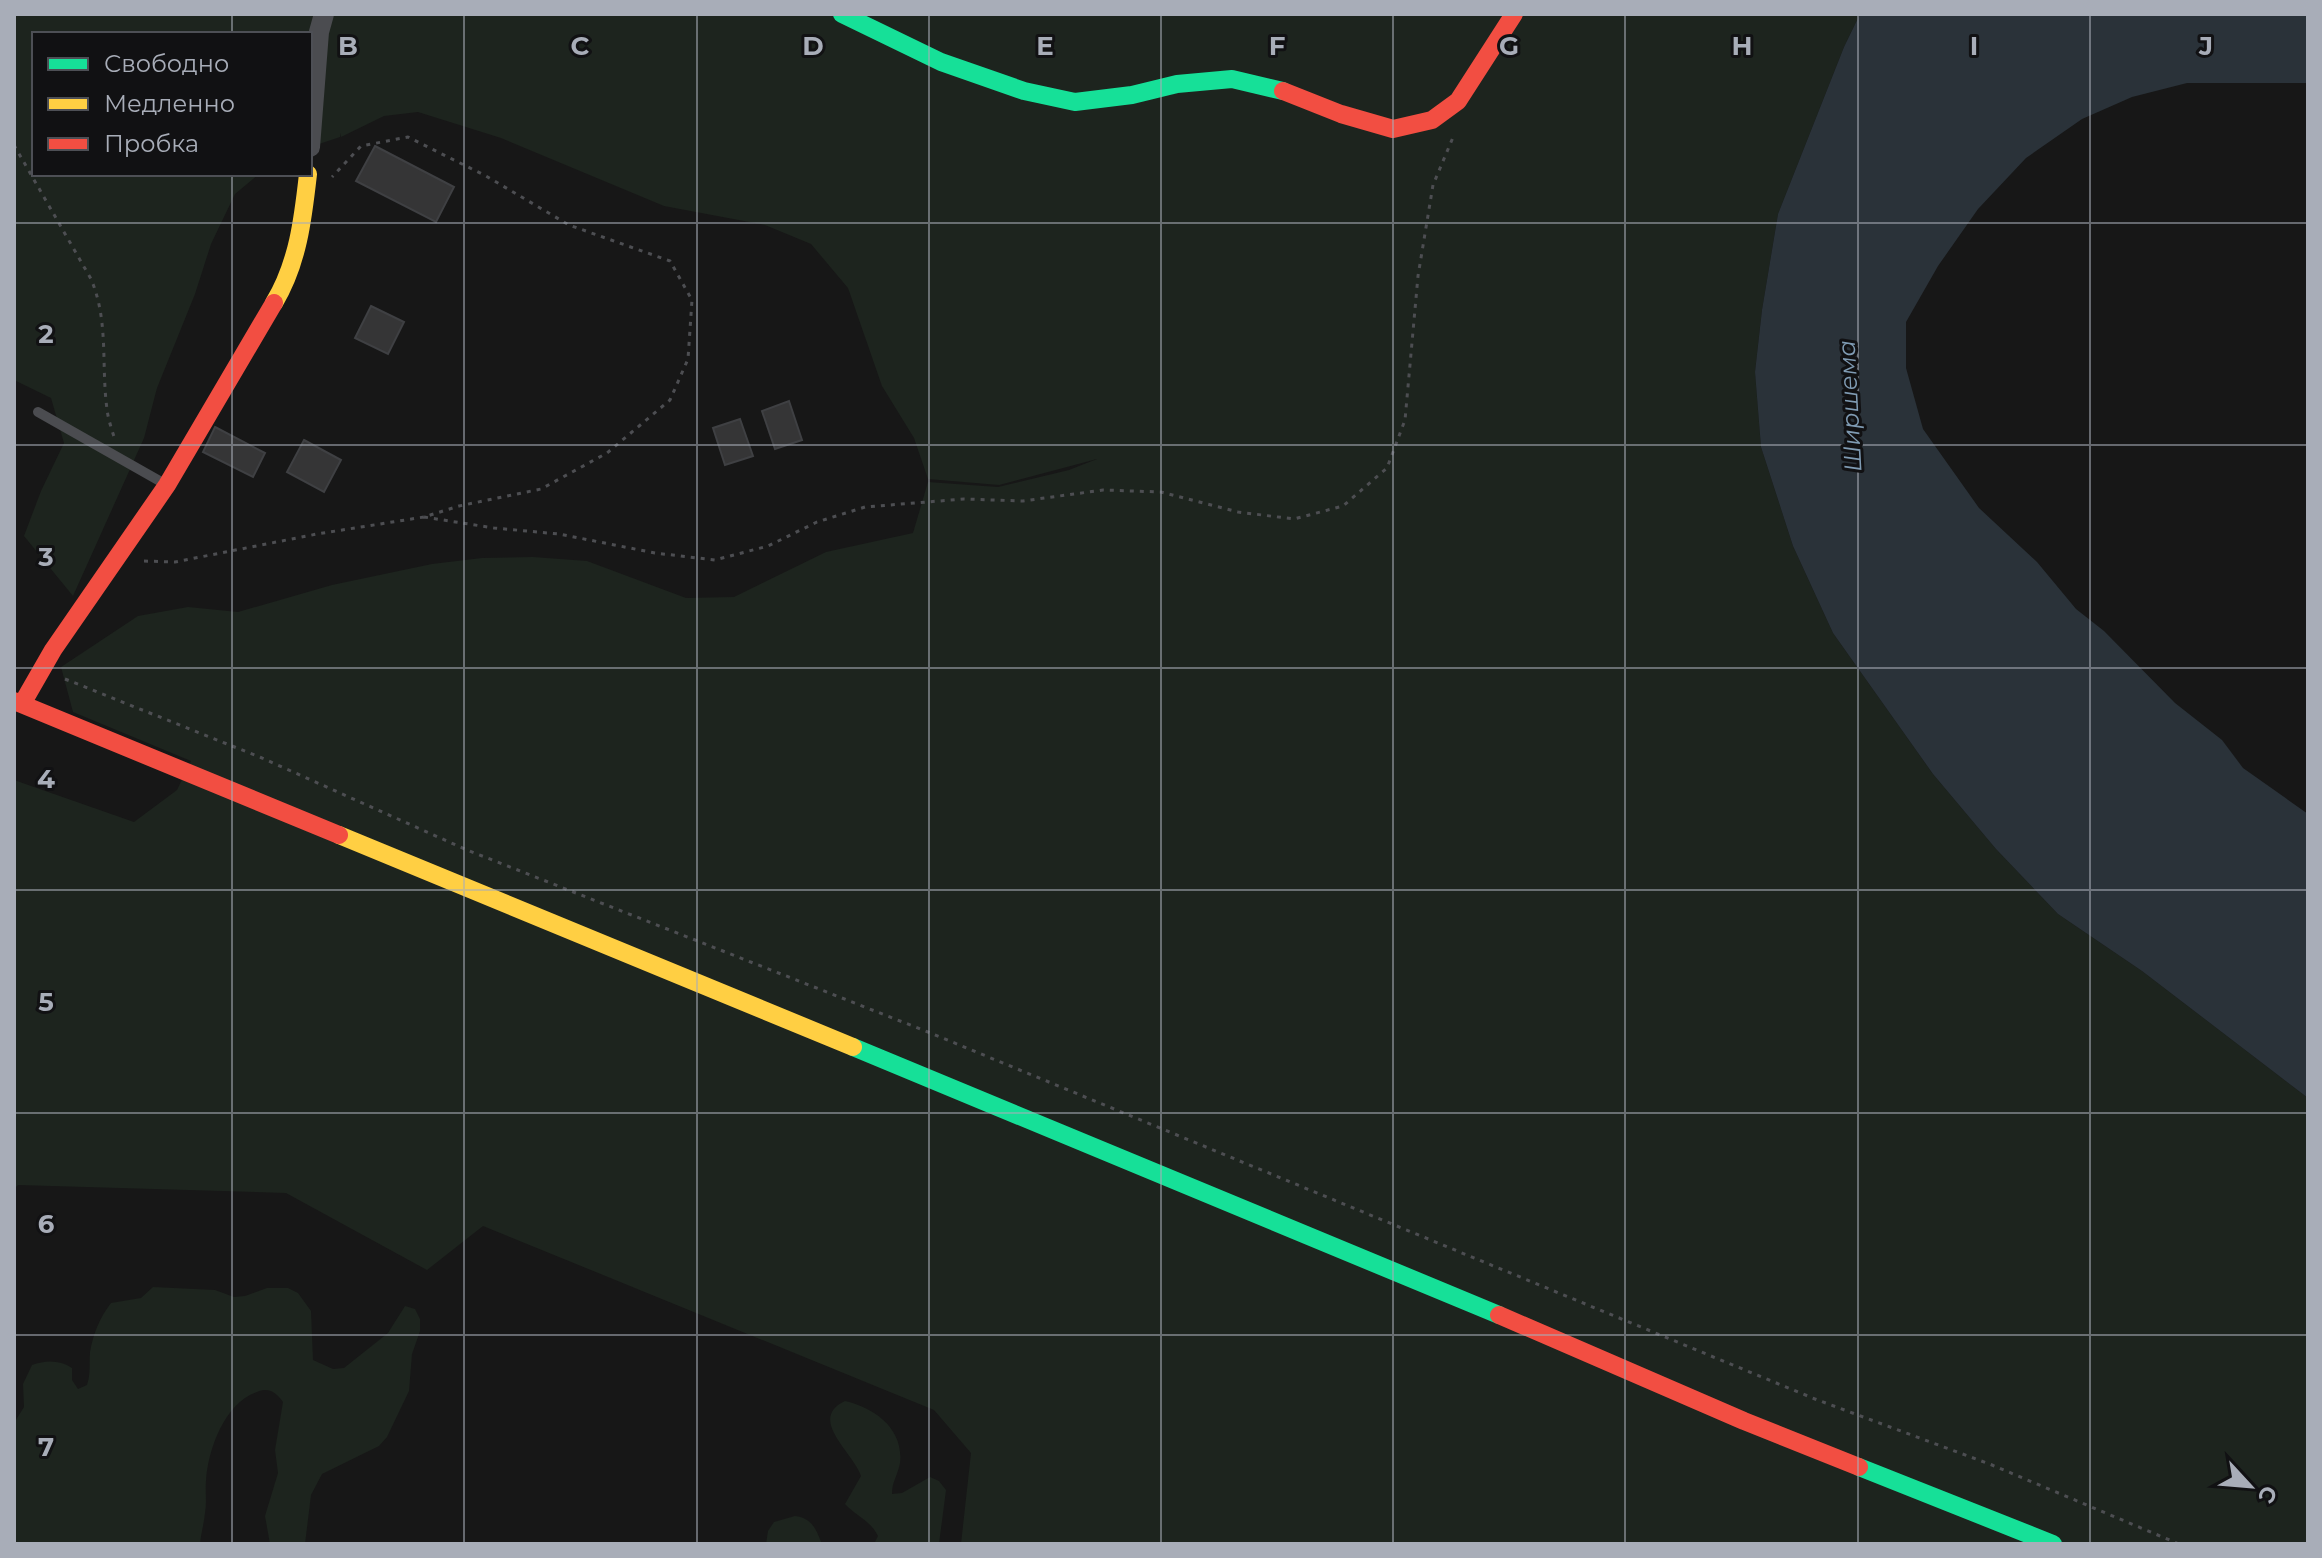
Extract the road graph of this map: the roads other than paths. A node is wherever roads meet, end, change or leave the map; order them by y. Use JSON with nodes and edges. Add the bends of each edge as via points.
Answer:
{"nodes":[{"id":1,"x":324,"y":14,"type":"edge"},
{"id":2,"x":842,"y":14,"type":"edge"},
{"id":3,"x":1514,"y":14,"type":"edge"},
{"id":4,"x":312,"y":121,"type":"edge"},
{"id":5,"x":308,"y":176,"type":"edge"},
{"id":6,"x":38,"y":412,"type":"dead end"},
{"id":7,"x":167,"y":485,"type":"junction"},
{"id":8,"x":18,"y":703,"type":"edge"},
{"id":9,"x":2053,"y":1544,"type":"edge"}],
"edges":[{"from":1,"to":4,"type":"street"},
{"from":2,"to":3,"type":"street","via":[[941,62],[1024,91],[1075,102],[1232,79],[1292,93],[1393,129],[1432,120],[1458,101]]},
{"from":5,"to":7,"type":"street","via":[[302,227],[287,281]]},
{"from":6,"to":7,"type":"lane"},
{"from":7,"to":8,"type":"street"},
{"from":8,"to":9,"type":"street","via":[[1561,1340],[1744,1421]]}]}
